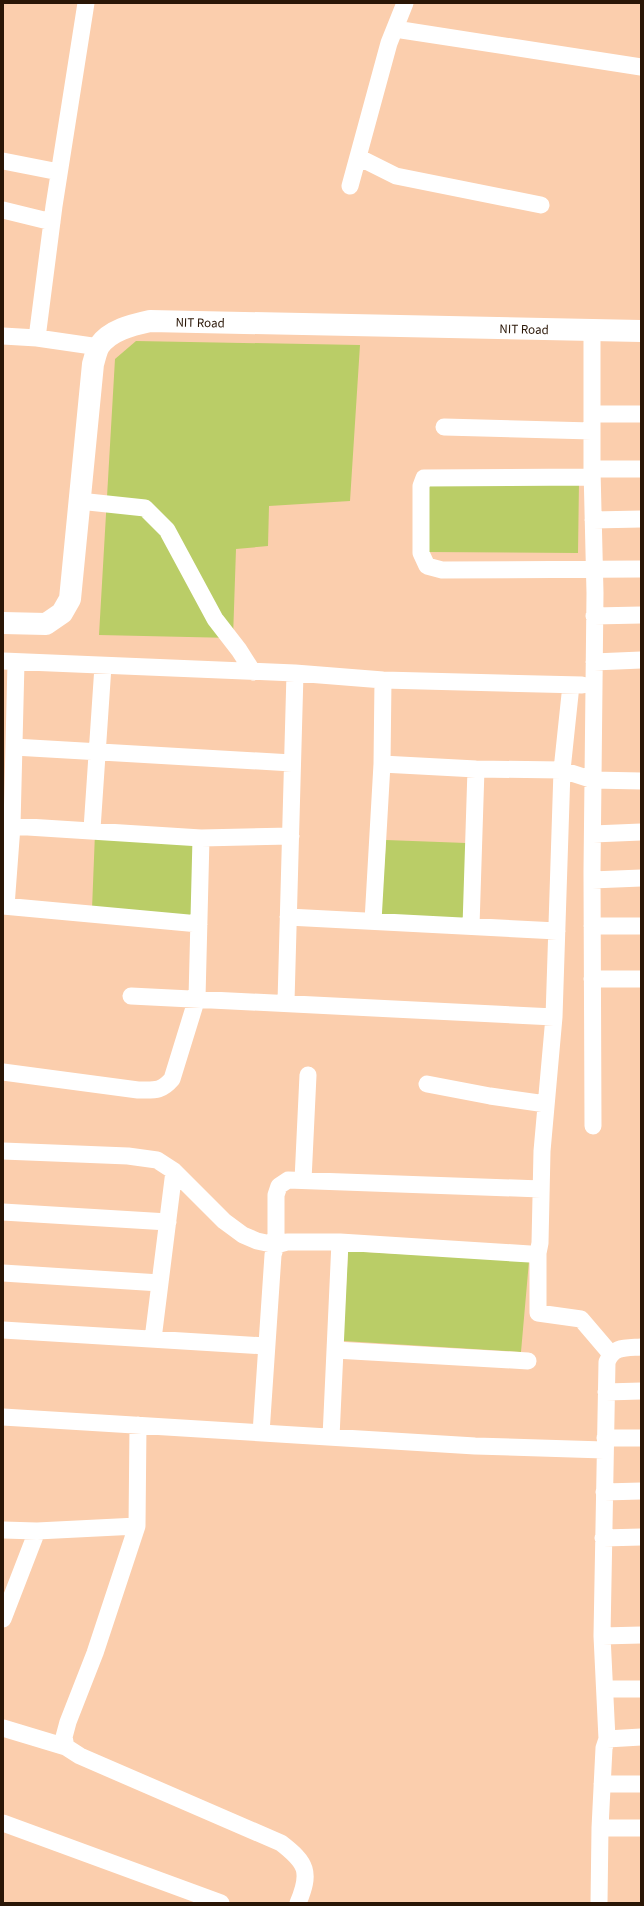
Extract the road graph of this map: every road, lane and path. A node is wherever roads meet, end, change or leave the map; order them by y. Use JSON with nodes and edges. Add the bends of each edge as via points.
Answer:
{"nodes":[{"id":1,"x":86,"y":3,"type":"edge"},
{"id":2,"x":405,"y":3,"type":"edge"},
{"id":3,"x":394,"y":30,"type":"junction"},
{"id":4,"x":641,"y":67,"type":"edge"},
{"id":5,"x":358,"y":157,"type":"junction"},
{"id":6,"x":3,"y":162,"type":"edge"},
{"id":7,"x":59,"y":172,"type":"junction"},
{"id":8,"x":350,"y":186,"type":"dead end"},
{"id":9,"x":541,"y":205,"type":"dead end"},
{"id":10,"x":3,"y":210,"type":"edge"},
{"id":11,"x":52,"y":222,"type":"junction"},
{"id":12,"x":592,"y":330,"type":"junction"},
{"id":13,"x":641,"y":331,"type":"edge"},
{"id":14,"x":3,"y":336,"type":"edge"},
{"id":15,"x":37,"y":338,"type":"junction"},
{"id":16,"x":99,"y":347,"type":"junction"},
{"id":17,"x":592,"y":414,"type":"junction"},
{"id":18,"x":641,"y":414,"type":"edge"},
{"id":19,"x":444,"y":427,"type":"dead end"},
{"id":20,"x":592,"y":431,"type":"junction"},
{"id":21,"x":641,"y":469,"type":"edge"},
{"id":22,"x":592,"y":473,"type":"junction"},
{"id":23,"x":79,"y":501,"type":"junction"},
{"id":24,"x":641,"y":519,"type":"edge"},
{"id":25,"x":593,"y":520,"type":"junction"},
{"id":26,"x":641,"y":569,"type":"edge"},
{"id":27,"x":594,"y":570,"type":"junction"},
{"id":28,"x":641,"y":615,"type":"edge"},
{"id":29,"x":594,"y":616,"type":"junction"},
{"id":30,"x":3,"y":623,"type":"edge"},
{"id":31,"x":641,"y":660,"type":"edge"},
{"id":32,"x":10,"y":662,"type":"edge"},
{"id":33,"x":594,"y":662,"type":"junction"},
{"id":34,"x":103,"y":666,"type":"junction"},
{"id":35,"x":253,"y":672,"type":"junction"},
{"id":36,"x":295,"y":673,"type":"junction"},
{"id":37,"x":383,"y":680,"type":"junction"},
{"id":38,"x":570,"y":685,"type":"junction"},
{"id":39,"x":594,"y":685,"type":"junction"},
{"id":40,"x":14,"y":747,"type":"junction"},
{"id":41,"x":97,"y":752,"type":"junction"},
{"id":42,"x":292,"y":763,"type":"junction"},
{"id":43,"x":382,"y":764,"type":"junction"},
{"id":44,"x":476,"y":769,"type":"junction"},
{"id":45,"x":562,"y":770,"type":"junction"},
{"id":46,"x":593,"y":780,"type":"junction"},
{"id":47,"x":641,"y":781,"type":"edge"},
{"id":48,"x":12,"y":826,"type":"junction"},
{"id":49,"x":92,"y":830,"type":"junction"},
{"id":50,"x":641,"y":832,"type":"edge"},
{"id":51,"x":593,"y":834,"type":"junction"},
{"id":52,"x":291,"y":836,"type":"junction"},
{"id":53,"x":201,"y":838,"type":"junction"},
{"id":54,"x":641,"y":878,"type":"edge"},
{"id":55,"x":592,"y":880,"type":"junction"},
{"id":56,"x":4,"y":906,"type":"edge"},
{"id":57,"x":288,"y":917,"type":"junction"},
{"id":58,"x":373,"y":921,"type":"junction"},
{"id":59,"x":199,"y":924,"type":"junction"},
{"id":60,"x":471,"y":926,"type":"junction"},
{"id":61,"x":592,"y":926,"type":"junction"},
{"id":62,"x":641,"y":926,"type":"edge"},
{"id":63,"x":557,"y":931,"type":"junction"},
{"id":64,"x":592,"y":979,"type":"junction"},
{"id":65,"x":641,"y":979,"type":"edge"},
{"id":66,"x":131,"y":996,"type":"dead end"},
{"id":67,"x":197,"y":998,"type":"junction"},
{"id":68,"x":286,"y":1002,"type":"junction"},
{"id":69,"x":554,"y":1017,"type":"junction"},
{"id":70,"x":3,"y":1072,"type":"edge"},
{"id":71,"x":308,"y":1075,"type":"dead end"},
{"id":72,"x":427,"y":1084,"type":"dead end"},
{"id":73,"x":545,"y":1110,"type":"junction"},
{"id":74,"x":593,"y":1126,"type":"dead end"},
{"id":75,"x":3,"y":1152,"type":"edge"},
{"id":76,"x":174,"y":1171,"type":"junction"},
{"id":77,"x":303,"y":1180,"type":"junction"},
{"id":78,"x":541,"y":1189,"type":"junction"},
{"id":79,"x":3,"y":1212,"type":"edge"},
{"id":80,"x":168,"y":1222,"type":"junction"},
{"id":81,"x":340,"y":1242,"type":"junction"},
{"id":82,"x":276,"y":1245,"type":"junction"},
{"id":83,"x":538,"y":1253,"type":"junction"},
{"id":84,"x":3,"y":1273,"type":"edge"},
{"id":85,"x":160,"y":1283,"type":"junction"},
{"id":86,"x":3,"y":1330,"type":"edge"},
{"id":87,"x":153,"y":1339,"type":"junction"},
{"id":88,"x":266,"y":1346,"type":"junction"},
{"id":89,"x":641,"y":1347,"type":"edge"},
{"id":90,"x":335,"y":1350,"type":"junction"},
{"id":91,"x":610,"y":1353,"type":"junction"},
{"id":92,"x":528,"y":1361,"type":"dead end"},
{"id":93,"x":641,"y":1391,"type":"edge"},
{"id":94,"x":606,"y":1392,"type":"junction"},
{"id":95,"x":3,"y":1417,"type":"edge"},
{"id":96,"x":138,"y":1425,"type":"junction"},
{"id":97,"x":261,"y":1433,"type":"junction"},
{"id":98,"x":331,"y":1437,"type":"junction"},
{"id":99,"x":641,"y":1438,"type":"edge"},
{"id":100,"x":604,"y":1444,"type":"junction"},
{"id":101,"x":641,"y":1491,"type":"edge"},
{"id":102,"x":604,"y":1492,"type":"junction"},
{"id":103,"x":137,"y":1526,"type":"junction"},
{"id":104,"x":3,"y":1530,"type":"edge"},
{"id":105,"x":37,"y":1531,"type":"junction"},
{"id":106,"x":641,"y":1537,"type":"edge"},
{"id":107,"x":603,"y":1538,"type":"junction"},
{"id":108,"x":3,"y":1619,"type":"edge"},
{"id":109,"x":641,"y":1635,"type":"edge"},
{"id":110,"x":602,"y":1636,"type":"junction"},
{"id":111,"x":604,"y":1689,"type":"junction"},
{"id":112,"x":641,"y":1689,"type":"edge"},
{"id":113,"x":3,"y":1728,"type":"edge"},
{"id":114,"x":641,"y":1737,"type":"edge"},
{"id":115,"x":607,"y":1739,"type":"junction"},
{"id":116,"x":66,"y":1747,"type":"junction"},
{"id":117,"x":602,"y":1784,"type":"junction"},
{"id":118,"x":641,"y":1784,"type":"edge"},
{"id":119,"x":3,"y":1823,"type":"edge"},
{"id":120,"x":600,"y":1828,"type":"junction"},
{"id":121,"x":641,"y":1828,"type":"edge"},
{"id":122,"x":203,"y":1900,"type":"edge"},
{"id":123,"x":221,"y":1903,"type":"edge"},
{"id":124,"x":298,"y":1903,"type":"edge"},
{"id":125,"x":599,"y":1903,"type":"edge"}],
"edges":[{"from":1,"to":7,"type":"street"},
{"from":2,"to":3,"type":"street"},
{"from":3,"to":4,"type":"street"},
{"from":3,"to":5,"type":"street"},
{"from":5,"to":8,"type":"street"},
{"from":5,"to":9,"type":"street","via":[[396,176]]},
{"from":6,"to":7,"type":"street"},
{"from":7,"to":11,"type":"street"},
{"from":10,"to":11,"type":"street"},
{"from":11,"to":15,"type":"street"},
{"from":12,"to":13,"type":"main road","name":"NIT Road"},
{"from":12,"to":16,"type":"main road","name":"NIT Road","via":[[150,321],[108,336]]},
{"from":12,"to":17,"type":"street"},
{"from":14,"to":15,"type":"street"},
{"from":15,"to":16,"type":"street"},
{"from":16,"to":23,"type":"main road","name":"NIT Road","via":[[93,364]]},
{"from":17,"to":18,"type":"street"},
{"from":17,"to":20,"type":"street"},
{"from":19,"to":20,"type":"street"},
{"from":20,"to":22,"type":"street"},
{"from":21,"to":22,"type":"street"},
{"from":22,"to":25,"type":"street"},
{"from":22,"to":27,"type":"street","via":[[424,478],[421,486],[421,553],[427,566],[442,570]]},
{"from":23,"to":30,"type":"main road","name":"NIT Road","via":[[70,599],[62,613],[46,624]]},
{"from":23,"to":35,"type":"street","via":[[144,508],[167,530],[215,619]]},
{"from":24,"to":25,"type":"street"},
{"from":25,"to":27,"type":"street"},
{"from":26,"to":27,"type":"street"},
{"from":27,"to":29,"type":"street"},
{"from":28,"to":29,"type":"street"},
{"from":29,"to":33,"type":"street"},
{"from":31,"to":33,"type":"street"},
{"from":32,"to":34,"type":"street"},
{"from":32,"to":40,"type":"street"},
{"from":33,"to":39,"type":"street"},
{"from":34,"to":35,"type":"street"},
{"from":34,"to":41,"type":"street"},
{"from":35,"to":36,"type":"street"},
{"from":36,"to":37,"type":"street"},
{"from":36,"to":42,"type":"street"},
{"from":37,"to":38,"type":"street"},
{"from":37,"to":43,"type":"street"},
{"from":38,"to":39,"type":"street"},
{"from":38,"to":45,"type":"street"},
{"from":39,"to":46,"type":"street"},
{"from":40,"to":41,"type":"street"},
{"from":40,"to":48,"type":"street"},
{"from":41,"to":42,"type":"street"},
{"from":41,"to":49,"type":"street"},
{"from":42,"to":52,"type":"street"},
{"from":43,"to":44,"type":"street"},
{"from":43,"to":58,"type":"street"},
{"from":44,"to":45,"type":"street"},
{"from":44,"to":60,"type":"street"},
{"from":45,"to":46,"type":"street"},
{"from":45,"to":63,"type":"street"},
{"from":46,"to":47,"type":"street"},
{"from":46,"to":51,"type":"street"},
{"from":48,"to":49,"type":"street"},
{"from":48,"to":56,"type":"street"},
{"from":49,"to":53,"type":"street"},
{"from":50,"to":51,"type":"street"},
{"from":51,"to":55,"type":"street"},
{"from":52,"to":53,"type":"street"},
{"from":52,"to":57,"type":"street"},
{"from":53,"to":59,"type":"street"},
{"from":54,"to":55,"type":"street"},
{"from":55,"to":61,"type":"street"},
{"from":56,"to":59,"type":"street"},
{"from":57,"to":58,"type":"street"},
{"from":57,"to":68,"type":"street"},
{"from":58,"to":60,"type":"street"},
{"from":59,"to":67,"type":"street"},
{"from":60,"to":63,"type":"street"},
{"from":61,"to":62,"type":"street"},
{"from":61,"to":64,"type":"street"},
{"from":63,"to":69,"type":"street"},
{"from":64,"to":65,"type":"street"},
{"from":64,"to":74,"type":"street"},
{"from":66,"to":67,"type":"street"},
{"from":67,"to":68,"type":"street"},
{"from":67,"to":70,"type":"street","via":[[172,1079],[165,1087],[138,1090]]},
{"from":68,"to":69,"type":"street"},
{"from":69,"to":73,"type":"street"},
{"from":71,"to":77,"type":"street"},
{"from":72,"to":73,"type":"street"},
{"from":73,"to":78,"type":"street"},
{"from":75,"to":76,"type":"street","via":[[146,1157],[158,1160]]},
{"from":76,"to":80,"type":"street"},
{"from":76,"to":82,"type":"street","via":[[224,1221],[243,1235]]},
{"from":77,"to":78,"type":"street"},
{"from":77,"to":82,"type":"street","via":[[288,1180],[279,1186],[276,1195]]},
{"from":78,"to":83,"type":"street"},
{"from":79,"to":80,"type":"street"},
{"from":80,"to":85,"type":"street"},
{"from":81,"to":82,"type":"street","via":[[287,1242]]},
{"from":81,"to":83,"type":"street"},
{"from":81,"to":90,"type":"street"},
{"from":82,"to":88,"type":"street","via":[[273,1255]]},
{"from":83,"to":91,"type":"street","via":[[538,1313],[581,1319]]},
{"from":84,"to":85,"type":"street"},
{"from":85,"to":87,"type":"street"},
{"from":86,"to":87,"type":"street"},
{"from":87,"to":88,"type":"street"},
{"from":88,"to":97,"type":"street"},
{"from":89,"to":91,"type":"street","via":[[618,1348]]},
{"from":90,"to":92,"type":"street"},
{"from":90,"to":98,"type":"street"},
{"from":91,"to":94,"type":"street","via":[[607,1362]]},
{"from":93,"to":94,"type":"street"},
{"from":94,"to":100,"type":"street"},
{"from":95,"to":96,"type":"street"},
{"from":96,"to":97,"type":"street"},
{"from":96,"to":103,"type":"street"},
{"from":97,"to":98,"type":"street"},
{"from":98,"to":100,"type":"street","via":[[475,1446]]},
{"from":99,"to":100,"type":"street"},
{"from":100,"to":102,"type":"street"},
{"from":101,"to":102,"type":"street"},
{"from":102,"to":107,"type":"street"},
{"from":103,"to":105,"type":"street"},
{"from":103,"to":116,"type":"street","via":[[95,1653],[68,1722],[64,1737]]},
{"from":104,"to":105,"type":"street"},
{"from":105,"to":108,"type":"street"},
{"from":106,"to":107,"type":"street"},
{"from":107,"to":110,"type":"street"},
{"from":109,"to":110,"type":"street"},
{"from":110,"to":111,"type":"street"},
{"from":111,"to":112,"type":"street"},
{"from":111,"to":115,"type":"street"},
{"from":113,"to":116,"type":"street"},
{"from":114,"to":115,"type":"street"},
{"from":115,"to":117,"type":"street"},
{"from":116,"to":124,"type":"street","via":[[80,1756],[281,1843],[303,1864],[306,1874],[305,1886]]},
{"from":117,"to":118,"type":"street"},
{"from":117,"to":120,"type":"street"},
{"from":119,"to":122,"type":"street"},
{"from":120,"to":121,"type":"street"},
{"from":120,"to":125,"type":"street"},
{"from":122,"to":123,"type":"street"}]}
